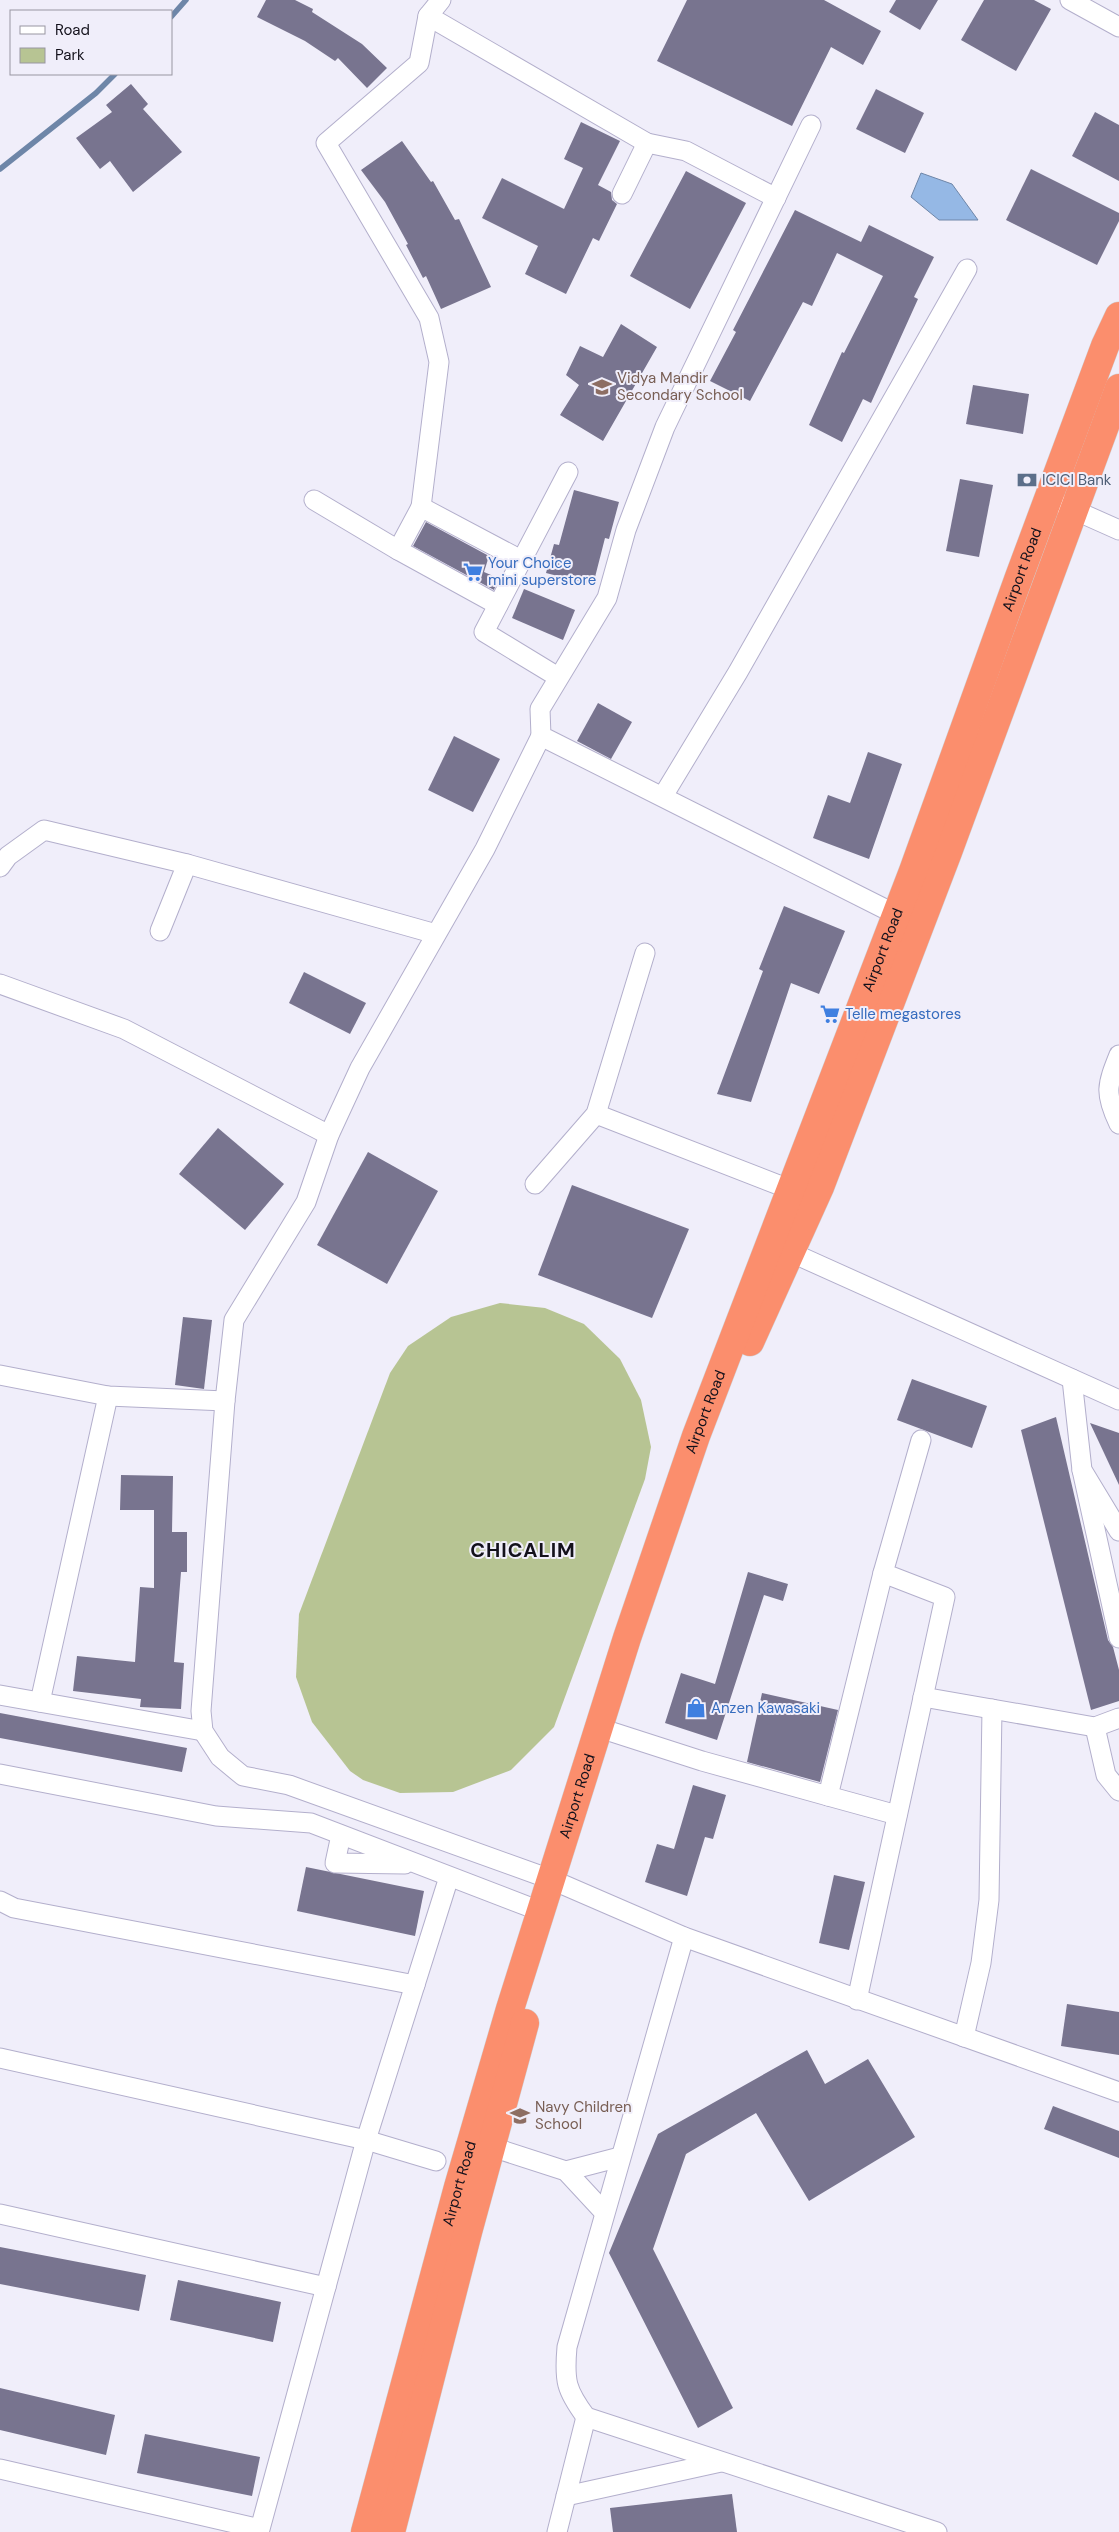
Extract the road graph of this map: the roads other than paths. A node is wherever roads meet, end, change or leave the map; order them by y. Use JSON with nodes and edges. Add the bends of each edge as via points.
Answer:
{"nodes":[{"id":1,"x":441,"y":0,"type":"edge"},
{"id":2,"x":1070,"y":0,"type":"edge"},
{"id":3,"x":428,"y":16,"type":"junction"},
{"id":4,"x":1119,"y":27,"type":"edge"},
{"id":5,"x":811,"y":125,"type":"dead end"},
{"id":6,"x":647,"y":143,"type":"junction"},
{"id":7,"x":622,"y":194,"type":"dead end"},
{"id":8,"x":776,"y":198,"type":"junction"},
{"id":9,"x":967,"y":269,"type":"dead end"},
{"id":10,"x":1119,"y":316,"type":"edge"},
{"id":11,"x":1119,"y":388,"type":"edge"},
{"id":12,"x":568,"y":472,"type":"dead end"},
{"id":13,"x":314,"y":500,"type":"dead end"},
{"id":14,"x":1061,"y":503,"type":"junction"},
{"id":15,"x":421,"y":507,"type":"junction"},
{"id":16,"x":1119,"y":530,"type":"edge"},
{"id":17,"x":398,"y":550,"type":"junction"},
{"id":18,"x":522,"y":560,"type":"junction"},
{"id":19,"x":498,"y":605,"type":"junction"},
{"id":20,"x":558,"y":677,"type":"junction"},
{"id":21,"x":541,"y":736,"type":"junction"},
{"id":22,"x":662,"y":796,"type":"junction"},
{"id":23,"x":187,"y":864,"type":"junction"},
{"id":24,"x":0,"y":867,"type":"edge"},
{"id":25,"x":897,"y":915,"type":"junction"},
{"id":26,"x":160,"y":931,"type":"dead end"},
{"id":27,"x":436,"y":934,"type":"junction"},
{"id":28,"x":644,"y":953,"type":"dead end"},
{"id":29,"x":0,"y":984,"type":"edge"},
{"id":30,"x":1119,"y":1055,"type":"edge"},
{"id":31,"x":596,"y":1114,"type":"junction"},
{"id":32,"x":1119,"y":1124,"type":"edge"},
{"id":33,"x":329,"y":1135,"type":"junction"},
{"id":34,"x":534,"y":1184,"type":"dead end"},
{"id":35,"x":803,"y":1195,"type":"junction"},
{"id":36,"x":790,"y":1252,"type":"junction"},
{"id":37,"x":0,"y":1375,"type":"edge"},
{"id":38,"x":1072,"y":1379,"type":"junction"},
{"id":39,"x":108,"y":1396,"type":"junction"},
{"id":40,"x":1119,"y":1400,"type":"edge"},
{"id":41,"x":225,"y":1401,"type":"junction"},
{"id":42,"x":921,"y":1440,"type":"dead end"},
{"id":43,"x":1082,"y":1470,"type":"junction"},
{"id":44,"x":1119,"y":1531,"type":"edge"},
{"id":45,"x":883,"y":1573,"type":"junction"},
{"id":46,"x":1119,"y":1638,"type":"edge"},
{"id":47,"x":0,"y":1695,"type":"edge"},
{"id":48,"x":923,"y":1697,"type":"junction"},
{"id":49,"x":40,"y":1702,"type":"junction"},
{"id":50,"x":992,"y":1709,"type":"junction"},
{"id":51,"x":1119,"y":1718,"type":"edge"},
{"id":52,"x":1095,"y":1727,"type":"junction"},
{"id":53,"x":203,"y":1731,"type":"junction"},
{"id":54,"x":612,"y":1732,"type":"junction"},
{"id":55,"x":0,"y":1774,"type":"edge"},
{"id":56,"x":1119,"y":1792,"type":"edge"},
{"id":57,"x":828,"y":1796,"type":"junction"},
{"id":58,"x":897,"y":1815,"type":"junction"},
{"id":59,"x":341,"y":1835,"type":"junction"},
{"id":60,"x":415,"y":1864,"type":"junction"},
{"id":61,"x":449,"y":1877,"type":"junction"},
{"id":62,"x":556,"y":1882,"type":"junction"},
{"id":63,"x":0,"y":1901,"type":"edge"},
{"id":64,"x":540,"y":1911,"type":"junction"},
{"id":65,"x":684,"y":1937,"type":"junction"},
{"id":66,"x":415,"y":1985,"type":"junction"},
{"id":67,"x":857,"y":2000,"type":"junction"},
{"id":68,"x":964,"y":2037,"type":"junction"},
{"id":69,"x":0,"y":2058,"type":"edge"},
{"id":70,"x":1119,"y":2092,"type":"edge"},
{"id":71,"x":366,"y":2140,"type":"junction"},
{"id":72,"x":492,"y":2146,"type":"junction"},
{"id":73,"x":620,"y":2158,"type":"junction"},
{"id":74,"x":436,"y":2161,"type":"dead end"},
{"id":75,"x":566,"y":2171,"type":"junction"},
{"id":76,"x":604,"y":2212,"type":"junction"},
{"id":77,"x":0,"y":2214,"type":"edge"},
{"id":78,"x":326,"y":2287,"type":"junction"},
{"id":79,"x":586,"y":2417,"type":"junction"},
{"id":80,"x":722,"y":2462,"type":"junction"},
{"id":81,"x":0,"y":2469,"type":"edge"},
{"id":82,"x":566,"y":2496,"type":"junction"},
{"id":83,"x":366,"y":2532,"type":"edge"},
{"id":84,"x":391,"y":2532,"type":"edge"},
{"id":85,"x":557,"y":2532,"type":"edge"},
{"id":86,"x":937,"y":2532,"type":"edge"}],
"edges":[{"from":1,"to":3,"type":"street"},
{"from":2,"to":4,"type":"street"},
{"from":3,"to":6,"type":"street"},
{"from":3,"to":15,"type":"street","via":[[419,63],[326,143],[429,318],[439,362]]},
{"from":5,"to":8,"type":"street"},
{"from":6,"to":7,"type":"street"},
{"from":6,"to":8,"type":"street","via":[[686,151]]},
{"from":8,"to":20,"type":"street","via":[[665,426],[626,530],[607,598]]},
{"from":9,"to":22,"type":"street","via":[[738,672]]},
{"from":10,"to":14,"type":"highway","name":"Airport Road","via":[[1105,346]]},
{"from":11,"to":14,"type":"highway","name":"Airport Road"},
{"from":12,"to":18,"type":"street"},
{"from":13,"to":17,"type":"street"},
{"from":14,"to":16,"type":"street"},
{"from":14,"to":25,"type":"highway","name":"Airport Road"},
{"from":14,"to":35,"type":"highway","name":"Airport Road","via":[[948,852]]},
{"from":15,"to":17,"type":"street"},
{"from":15,"to":18,"type":"street"},
{"from":17,"to":19,"type":"street"},
{"from":18,"to":19,"type":"street"},
{"from":19,"to":20,"type":"street","via":[[484,632]]},
{"from":20,"to":21,"type":"street","via":[[540,709]]},
{"from":21,"to":22,"type":"street"},
{"from":21,"to":27,"type":"street","via":[[485,849]]},
{"from":22,"to":25,"type":"street"},
{"from":23,"to":24,"type":"street","via":[[44,830],[8,856]]},
{"from":23,"to":26,"type":"street"},
{"from":23,"to":27,"type":"street"},
{"from":25,"to":35,"type":"highway","name":"Airport Road"},
{"from":27,"to":33,"type":"street","via":[[360,1068]]},
{"from":28,"to":31,"type":"street"},
{"from":29,"to":33,"type":"street","via":[[124,1029]]},
{"from":30,"to":32,"type":"street","via":[[1108,1081],[1111,1107]]},
{"from":31,"to":34,"type":"street"},
{"from":31,"to":35,"type":"street"},
{"from":33,"to":41,"type":"street","via":[[306,1202],[234,1320]]},
{"from":35,"to":36,"type":"highway","name":"Airport Road"},
{"from":35,"to":62,"type":"highway","name":"Airport Road","via":[[769,1242],[696,1436],[627,1638]]},
{"from":36,"to":38,"type":"street"},
{"from":36,"to":54,"type":"highway","name":"Airport Road","via":[[749,1344]]},
{"from":37,"to":39,"type":"street"},
{"from":38,"to":40,"type":"street"},
{"from":38,"to":43,"type":"street"},
{"from":39,"to":41,"type":"street"},
{"from":39,"to":49,"type":"street"},
{"from":41,"to":53,"type":"street","via":[[201,1711]]},
{"from":42,"to":45,"type":"street"},
{"from":43,"to":44,"type":"street"},
{"from":43,"to":46,"type":"street"},
{"from":45,"to":48,"type":"street","via":[[945,1597]]},
{"from":45,"to":57,"type":"street"},
{"from":47,"to":49,"type":"street"},
{"from":48,"to":50,"type":"street"},
{"from":48,"to":58,"type":"street"},
{"from":49,"to":53,"type":"street"},
{"from":50,"to":52,"type":"street"},
{"from":50,"to":68,"type":"street","via":[[989,1900]]},
{"from":51,"to":52,"type":"street"},
{"from":52,"to":56,"type":"street","via":[[1106,1775]]},
{"from":53,"to":62,"type":"street","via":[[220,1757],[243,1776],[289,1785]]},
{"from":54,"to":57,"type":"street"},
{"from":54,"to":62,"type":"highway","name":"Airport Road"},
{"from":55,"to":59,"type":"street","via":[[216,1816],[311,1823]]},
{"from":57,"to":58,"type":"street"},
{"from":58,"to":67,"type":"street"},
{"from":59,"to":60,"type":"street"},
{"from":59,"to":60,"type":"street","via":[[335,1863]]},
{"from":60,"to":61,"type":"street"},
{"from":61,"to":64,"type":"street"},
{"from":61,"to":66,"type":"street"},
{"from":62,"to":64,"type":"highway","name":"Airport Road"},
{"from":62,"to":65,"type":"street"},
{"from":62,"to":72,"type":"highway","name":"Airport Road"},
{"from":63,"to":66,"type":"street","via":[[14,1908]]},
{"from":64,"to":83,"type":"highway","name":"Airport Road","via":[[458,2187]]},
{"from":65,"to":67,"type":"street"},
{"from":65,"to":73,"type":"street"},
{"from":66,"to":71,"type":"street"},
{"from":67,"to":68,"type":"street"},
{"from":68,"to":70,"type":"street"},
{"from":69,"to":71,"type":"street"},
{"from":71,"to":74,"type":"street"},
{"from":71,"to":78,"type":"street"},
{"from":72,"to":75,"type":"street"},
{"from":72,"to":84,"type":"highway","name":"Airport Road"},
{"from":73,"to":75,"type":"street"},
{"from":73,"to":76,"type":"street"},
{"from":75,"to":76,"type":"street"},
{"from":76,"to":79,"type":"street","via":[[564,2371],[570,2395]]},
{"from":77,"to":78,"type":"street"},
{"from":78,"to":81,"type":"street","via":[[260,2529]]},
{"from":79,"to":80,"type":"street"},
{"from":79,"to":82,"type":"street"},
{"from":80,"to":82,"type":"street"},
{"from":80,"to":86,"type":"street"},
{"from":82,"to":85,"type":"street"}]}
